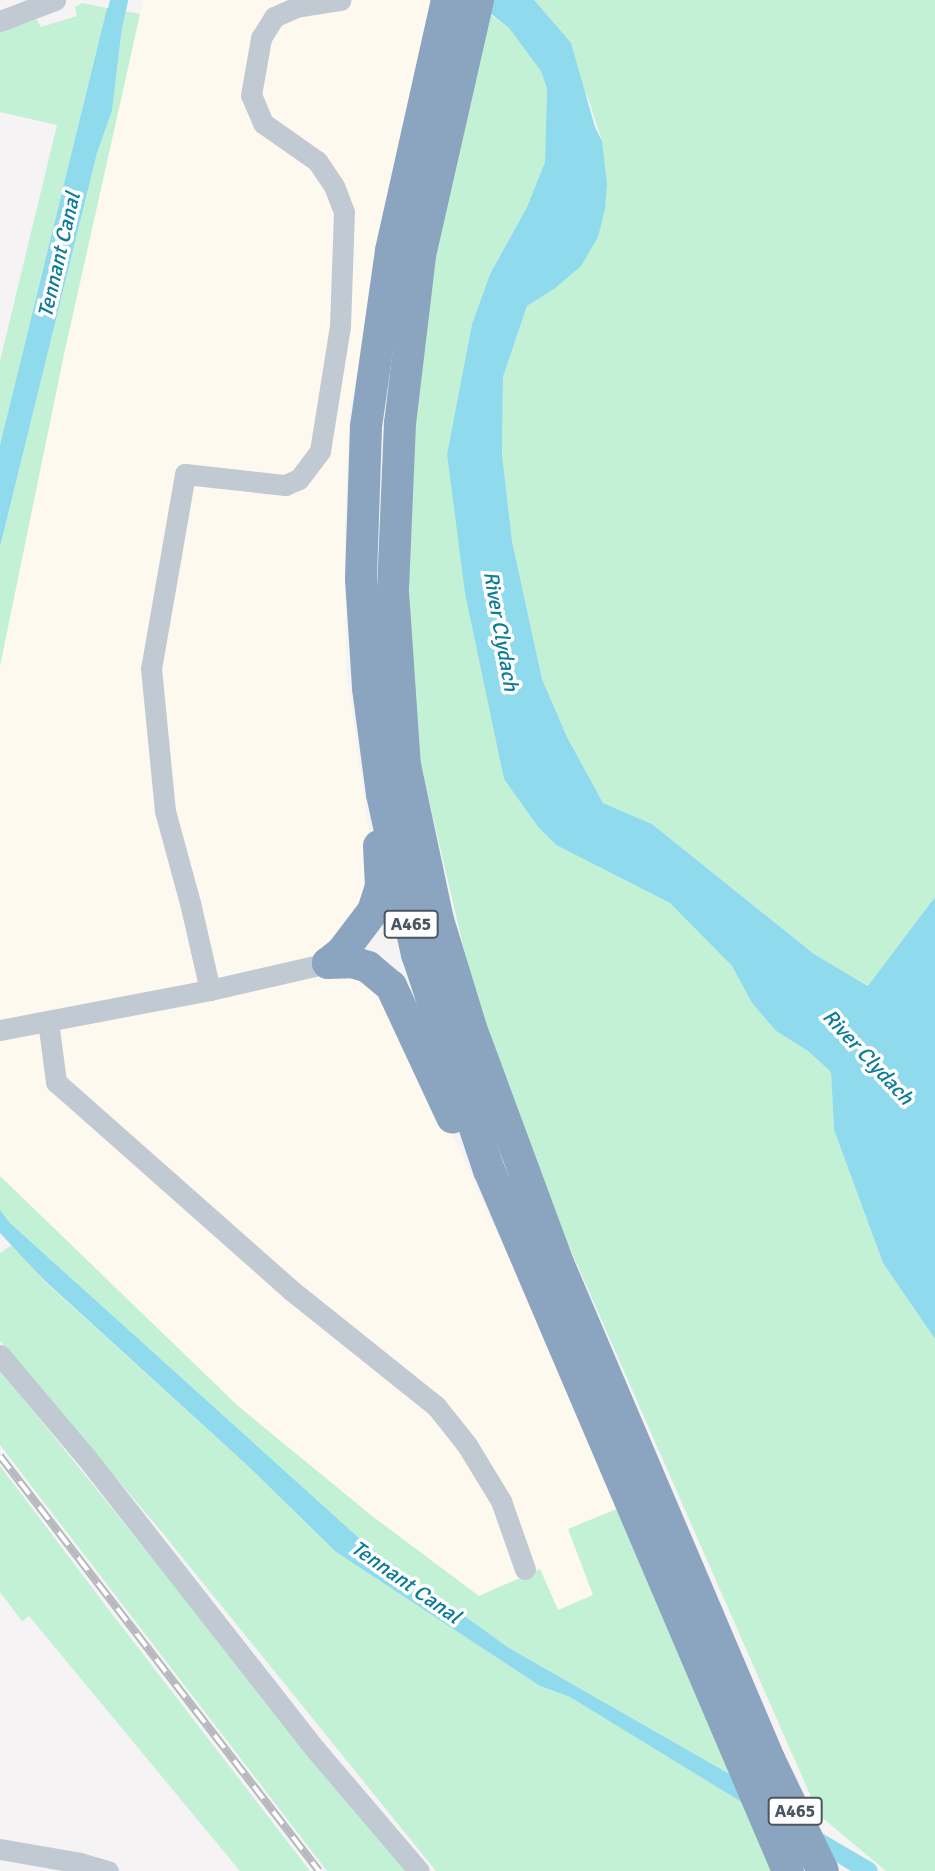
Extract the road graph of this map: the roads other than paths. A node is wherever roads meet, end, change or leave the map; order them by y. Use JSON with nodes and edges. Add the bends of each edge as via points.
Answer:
{"nodes":[{"id":1,"x":55,"y":0,"type":"edge"},
{"id":2,"x":340,"y":0,"type":"edge"},
{"id":3,"x":447,"y":0,"type":"edge"},
{"id":4,"x":478,"y":0,"type":"edge"},
{"id":5,"x":0,"y":21,"type":"edge"},
{"id":6,"x":382,"y":793,"type":"junction"},
{"id":7,"x":328,"y":962,"type":"junction"},
{"id":8,"x":209,"y":990,"type":"junction"},
{"id":9,"x":48,"y":1021,"type":"junction"},
{"id":10,"x":0,"y":1030,"type":"edge"},
{"id":11,"x":489,"y":1170,"type":"junction"},
{"id":12,"x":0,"y":1356,"type":"edge"},
{"id":13,"x":525,"y":1569,"type":"dead end"},
{"id":14,"x":0,"y":1849,"type":"edge"},
{"id":15,"x":784,"y":1863,"type":"edge"},
{"id":16,"x":822,"y":1867,"type":"edge"},
{"id":17,"x":108,"y":1871,"type":"edge"},
{"id":18,"x":419,"y":1871,"type":"edge"}],
"edges":[{"from":1,"to":5,"type":"street"},
{"from":2,"to":8,"type":"street","via":[[296,7],[274,17],[261,38],[251,95],[263,123],[317,161],[344,212],[340,326],[320,451],[299,479],[285,485],[185,474],[151,669],[165,811]]},
{"from":3,"to":6,"type":"highway","number":"A465","via":[[391,251],[366,427],[361,579],[368,688]]},
{"from":4,"to":16,"type":"highway","number":"A465","via":[[420,256],[400,423],[393,591],[405,765],[438,920],[471,1028],[558,1263],[769,1759]]},
{"from":6,"to":7,"type":"highway","number":"A465","via":[[381,887],[373,911],[342,952]]},
{"from":6,"to":11,"type":"highway","number":"A465","via":[[417,954]]},
{"from":7,"to":8,"type":"street"},
{"from":7,"to":11,"type":"highway","number":"A465","via":[[368,967],[391,986],[462,1136]]},
{"from":8,"to":9,"type":"street"},
{"from":9,"to":10,"type":"street"},
{"from":9,"to":13,"type":"street","via":[[56,1082],[291,1290],[436,1406],[467,1445],[501,1501]]},
{"from":11,"to":15,"type":"highway","number":"A465"},
{"from":12,"to":18,"type":"street","via":[[86,1457],[315,1749]]},
{"from":14,"to":17,"type":"street"}]}
